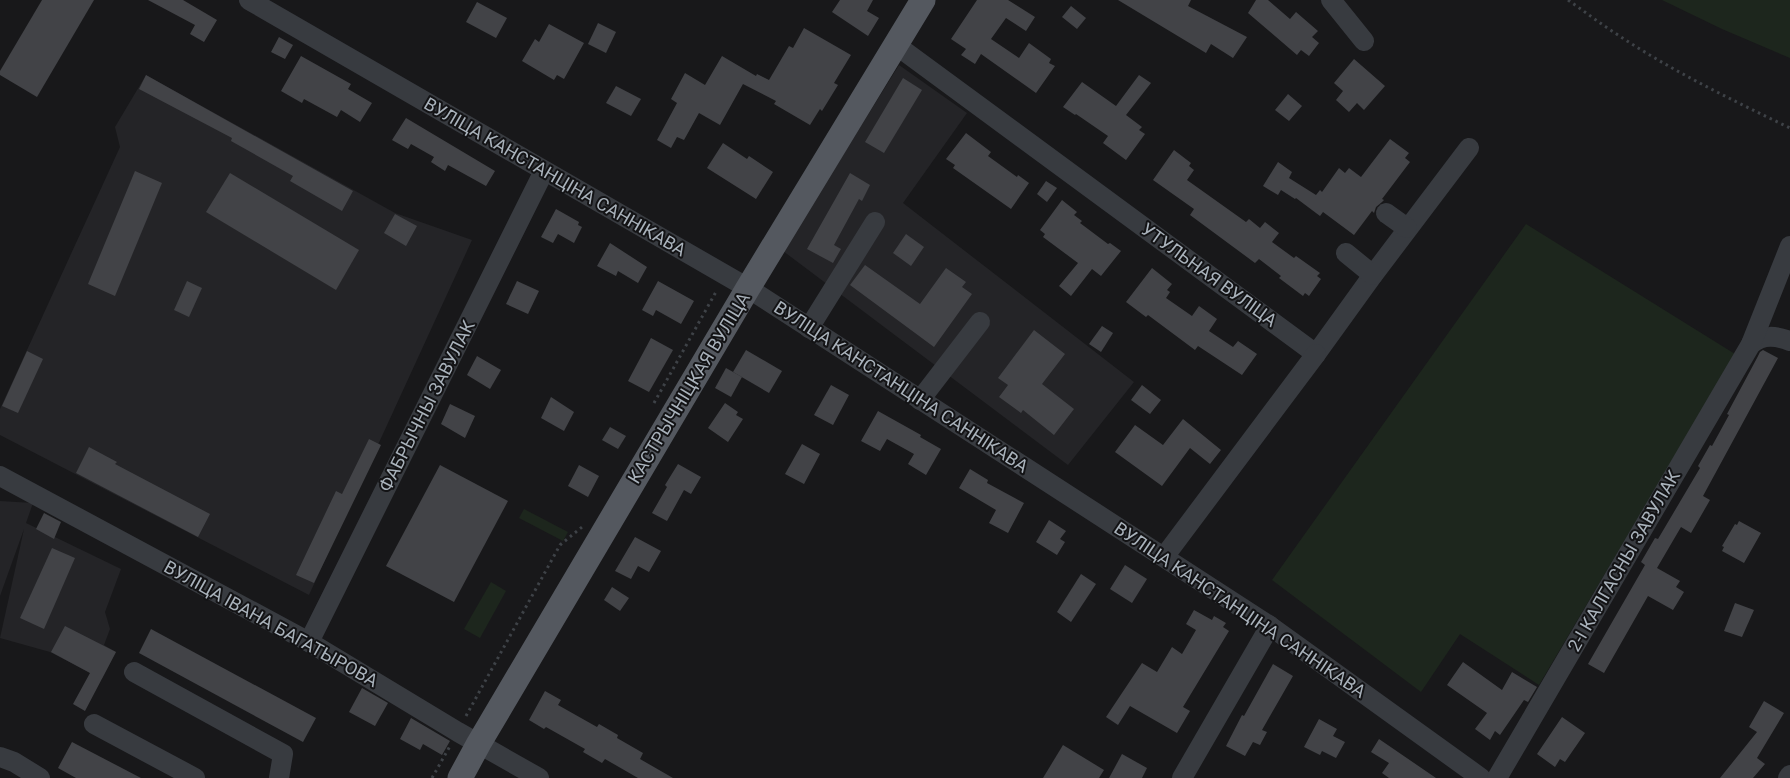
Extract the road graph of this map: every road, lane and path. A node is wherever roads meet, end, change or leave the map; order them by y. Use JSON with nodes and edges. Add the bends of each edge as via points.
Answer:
{"nodes":[{"id":1,"x":249,"y":0,"type":"edge"},
{"id":2,"x":923,"y":0,"type":"edge"},
{"id":3,"x":1331,"y":0,"type":"edge"},
{"id":4,"x":1568,"y":0,"type":"edge"},
{"id":5,"x":1364,"y":41,"type":"dead end"},
{"id":6,"x":896,"y":45,"type":"junction"},
{"id":7,"x":1790,"y":128,"type":"edge"},
{"id":8,"x":1469,"y":148,"type":"dead end"},
{"id":9,"x":544,"y":171,"type":"junction"},
{"id":10,"x":1386,"y":213,"type":"dead end"},
{"id":11,"x":875,"y":222,"type":"dead end"},
{"id":12,"x":1407,"y":228,"type":"junction"},
{"id":13,"x":1790,"y":246,"type":"edge"},
{"id":14,"x":1346,"y":254,"type":"dead end"},
{"id":15,"x":1372,"y":274,"type":"junction"},
{"id":16,"x":725,"y":275,"type":"junction"},
{"id":17,"x":748,"y":288,"type":"junction"},
{"id":18,"x":980,"y":322,"type":"dead end"},
{"id":19,"x":809,"y":328,"type":"junction"},
{"id":20,"x":1790,"y":341,"type":"edge"},
{"id":21,"x":1751,"y":344,"type":"junction"},
{"id":22,"x":1316,"y":354,"type":"junction"},
{"id":23,"x":920,"y":400,"type":"junction"},
{"id":24,"x":649,"y":411,"type":"dead end"},
{"id":25,"x":0,"y":476,"type":"edge"},
{"id":26,"x":588,"y":522,"type":"dead end"},
{"id":27,"x":1164,"y":557,"type":"junction"},
{"id":28,"x":1270,"y":626,"type":"junction"},
{"id":29,"x":309,"y":642,"type":"junction"},
{"id":30,"x":134,"y":672,"type":"dead end"},
{"id":31,"x":94,"y":724,"type":"dead end"},
{"id":32,"x":468,"y":738,"type":"junction"},
{"id":33,"x":0,"y":757,"type":"edge"},
{"id":34,"x":40,"y":778,"type":"edge"},
{"id":35,"x":195,"y":778,"type":"edge"},
{"id":36,"x":279,"y":778,"type":"edge"},
{"id":37,"x":432,"y":778,"type":"edge"},
{"id":38,"x":460,"y":778,"type":"edge"},
{"id":39,"x":539,"y":778,"type":"edge"},
{"id":40,"x":1182,"y":778,"type":"edge"},
{"id":41,"x":1481,"y":778,"type":"edge"},
{"id":42,"x":1497,"y":778,"type":"edge"}],
"edges":[{"from":1,"to":9,"type":"street","name":"ВУЛІЦА КАНСТАНЦІНА САННІКАВА"},
{"from":2,"to":6,"type":"main road","name":"КАСТРЫЧНІЦКАЯ ВУЛІЦА"},
{"from":3,"to":5,"type":"street"},
{"from":4,"to":7,"type":"path","via":[[1656,58]]},
{"from":6,"to":17,"type":"main road","name":"КАСТРЫЧНІЦКАЯ ВУЛІЦА"},
{"from":6,"to":22,"type":"street","name":"УТУЛЬНАЯ ВУЛІЦА"},
{"from":8,"to":12,"type":"street"},
{"from":9,"to":16,"type":"street","name":"ВУЛІЦА КАНСТАНЦІНА САННІКАВА"},
{"from":9,"to":29,"type":"street","name":"ФАБРЫЧНЫ ЗАВУЛАК"},
{"from":10,"to":12,"type":"street"},
{"from":11,"to":19,"type":"street"},
{"from":12,"to":15,"type":"street"},
{"from":13,"to":21,"type":"street","name":"2-І КАЛГАСНЫ ЗАВУЛАК"},
{"from":14,"to":15,"type":"street"},
{"from":15,"to":22,"type":"street"},
{"from":16,"to":17,"type":"street","name":"ВУЛІЦА КАНСТАНЦІНА САННІКАВА"},
{"from":16,"to":24,"type":"path"},
{"from":17,"to":19,"type":"street","name":"ВУЛІЦА КАНСТАНЦІНА САННІКАВА"},
{"from":17,"to":32,"type":"main road","name":"КАСТРЫЧНІЦКАЯ ВУЛІЦА"},
{"from":18,"to":23,"type":"street"},
{"from":19,"to":23,"type":"street","name":"ВУЛІЦА КАНСТАНЦІНА САННІКАВА"},
{"from":20,"to":21,"type":"street","via":[[1770,336]]},
{"from":21,"to":42,"type":"street","name":"2-І КАЛГАСНЫ ЗАВУЛАК"},
{"from":22,"to":27,"type":"street","via":[[1215,472]]},
{"from":23,"to":27,"type":"street","name":"ВУЛІЦА КАНСТАНЦІНА САННІКАВА"},
{"from":25,"to":29,"type":"street","name":"ВУЛІЦА ІВАНА БАГАТЫРОВА"},
{"from":26,"to":32,"type":"path","via":[[560,545],[471,705]]},
{"from":27,"to":28,"type":"street","name":"ВУЛІЦА КАНСТАНЦІНА САННІКАВА"},
{"from":28,"to":40,"type":"street"},
{"from":28,"to":41,"type":"street","name":"ВУЛІЦА КАНСТАНЦІНА САННІКАВА"},
{"from":29,"to":32,"type":"street","name":"ВУЛІЦА ІВАНА БАГАТЫРОВА"},
{"from":30,"to":36,"type":"street","via":[[284,754]]},
{"from":31,"to":35,"type":"street"},
{"from":32,"to":37,"type":"path"},
{"from":32,"to":38,"type":"main road","name":"КАСТРЫЧНІЦКАЯ ВУЛІЦА"},
{"from":32,"to":39,"type":"street","name":"ВУЛІЦА ІВАНА БАГАТЫРОВА"},
{"from":33,"to":34,"type":"street"}]}
